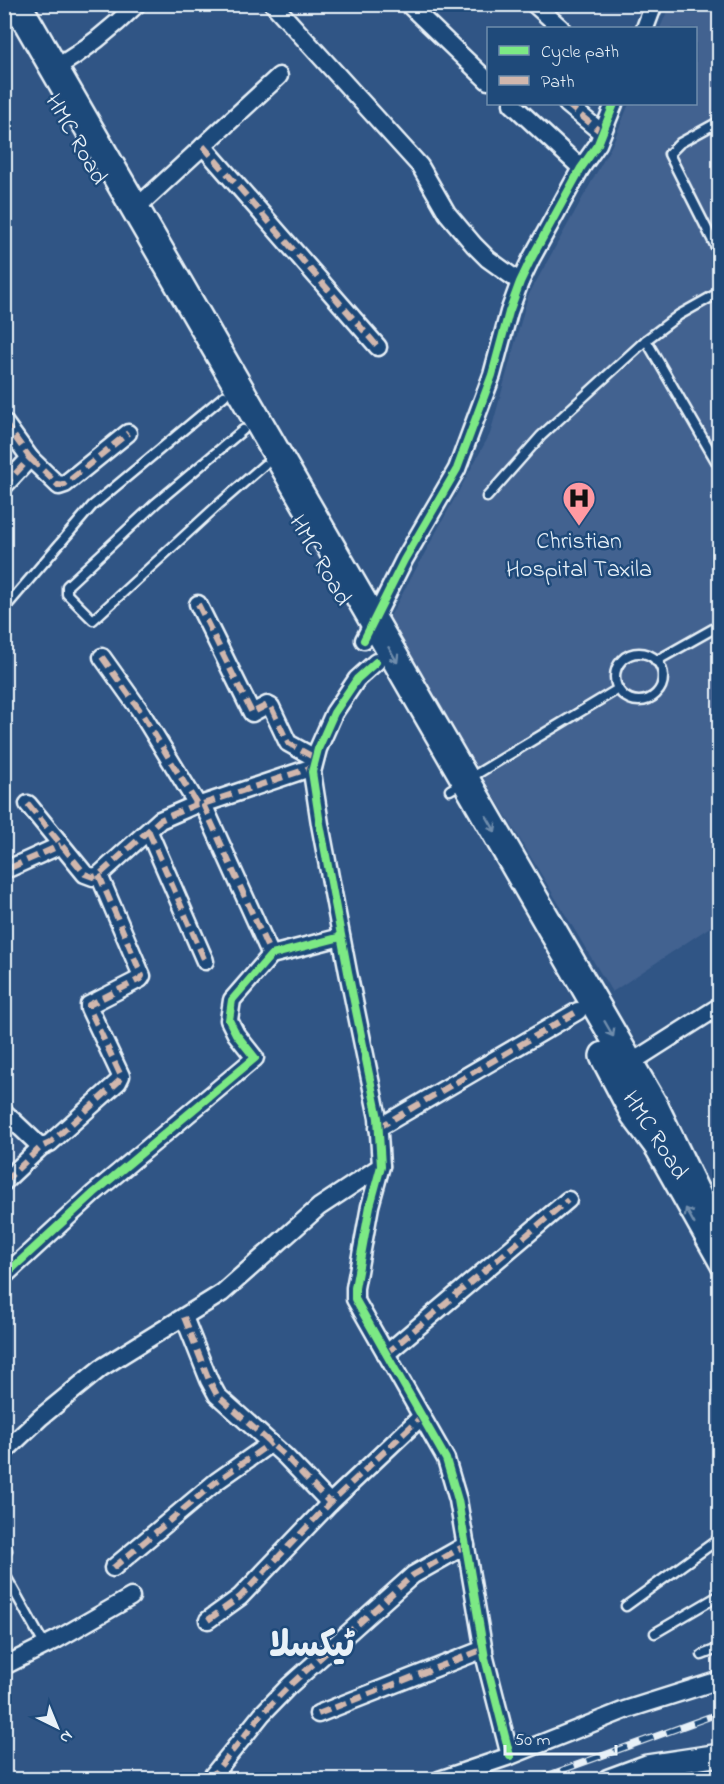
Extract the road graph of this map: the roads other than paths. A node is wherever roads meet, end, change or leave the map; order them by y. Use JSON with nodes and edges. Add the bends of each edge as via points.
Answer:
{"nodes":[{"id":1,"x":137,"y":4,"type":"edge"},
{"id":2,"x":273,"y":4,"type":"edge"},
{"id":3,"x":408,"y":4,"type":"edge"},
{"id":4,"x":534,"y":4,"type":"edge"},
{"id":5,"x":654,"y":4,"type":"edge"},
{"id":6,"x":16,"y":8,"type":"edge"},
{"id":7,"x":560,"y":27,"type":"edge"},
{"id":8,"x":645,"y":27,"type":"edge"},
{"id":9,"x":54,"y":69,"type":"junction"},
{"id":10,"x":279,"y":76,"type":"dead end"},
{"id":11,"x":487,"y":79,"type":"edge"},
{"id":12,"x":513,"y":105,"type":"edge"},
{"id":13,"x":568,"y":105,"type":"edge"},
{"id":14,"x":614,"y":105,"type":"edge"},
{"id":15,"x":720,"y":121,"type":"edge"},
{"id":16,"x":602,"y":133,"type":"junction"},
{"id":17,"x":203,"y":146,"type":"junction"},
{"id":18,"x":581,"y":168,"type":"junction"},
{"id":19,"x":135,"y":209,"type":"junction"},
{"id":20,"x":720,"y":255,"type":"edge"},
{"id":21,"x":520,"y":282,"type":"junction"},
{"id":22,"x":720,"y":292,"type":"edge"},
{"id":23,"x":646,"y":340,"type":"junction"},
{"id":24,"x":378,"y":347,"type":"dead end"},
{"id":25,"x":224,"y":396,"type":"junction"},
{"id":26,"x":4,"y":422,"type":"edge"},
{"id":27,"x":243,"y":430,"type":"junction"},
{"id":28,"x":128,"y":433,"type":"dead end"},
{"id":29,"x":30,"y":458,"type":"junction"},
{"id":30,"x":264,"y":465,"type":"junction"},
{"id":31,"x":720,"y":468,"type":"edge"},
{"id":32,"x":4,"y":486,"type":"edge"},
{"id":33,"x":487,"y":497,"type":"dead end"},
{"id":34,"x":198,"y":603,"type":"dead end"},
{"id":35,"x":4,"y":609,"type":"edge"},
{"id":36,"x":720,"y":625,"type":"edge"},
{"id":37,"x":371,"y":641,"type":"junction"},
{"id":38,"x":102,"y":657,"type":"dead end"},
{"id":39,"x":656,"y":661,"type":"junction"},
{"id":40,"x":618,"y":689,"type":"junction"},
{"id":41,"x":314,"y":763,"type":"junction"},
{"id":42,"x":458,"y":785,"type":"junction"},
{"id":43,"x":28,"y":804,"type":"dead end"},
{"id":44,"x":200,"y":804,"type":"junction"},
{"id":45,"x":148,"y":832,"type":"junction"},
{"id":46,"x":61,"y":845,"type":"junction"},
{"id":47,"x":10,"y":868,"type":"dead end"},
{"id":48,"x":99,"y":875,"type":"junction"},
{"id":49,"x":341,"y":937,"type":"junction"},
{"id":50,"x":271,"y":955,"type":"junction"},
{"id":51,"x":205,"y":961,"type":"dead end"},
{"id":52,"x":720,"y":1006,"type":"edge"},
{"id":53,"x":578,"y":1011,"type":"junction"},
{"id":54,"x":629,"y":1064,"type":"junction"},
{"id":55,"x":644,"y":1110,"type":"junction"},
{"id":56,"x":4,"y":1112,"type":"edge"},
{"id":57,"x":378,"y":1128,"type":"junction"},
{"id":58,"x":40,"y":1147,"type":"junction"},
{"id":59,"x":381,"y":1166,"type":"junction"},
{"id":60,"x":4,"y":1182,"type":"edge"},
{"id":61,"x":568,"y":1200,"type":"dead end"},
{"id":62,"x":711,"y":1213,"type":"edge"},
{"id":63,"x":720,"y":1237,"type":"edge"},
{"id":64,"x":720,"y":1267,"type":"edge"},
{"id":65,"x":4,"y":1276,"type":"edge"},
{"id":66,"x":184,"y":1317,"type":"junction"},
{"id":67,"x":386,"y":1354,"type":"junction"},
{"id":68,"x":422,"y":1416,"type":"junction"},
{"id":69,"x":271,"y":1443,"type":"junction"},
{"id":70,"x":4,"y":1452,"type":"edge"},
{"id":71,"x":330,"y":1503,"type":"junction"},
{"id":72,"x":720,"y":1538,"type":"edge"},
{"id":73,"x":466,"y":1545,"type":"junction"},
{"id":74,"x":113,"y":1568,"type":"dead end"},
{"id":75,"x":4,"y":1573,"type":"edge"},
{"id":76,"x":720,"y":1595,"type":"edge"},
{"id":77,"x":131,"y":1597,"type":"dead end"},
{"id":78,"x":626,"y":1606,"type":"dead end"},
{"id":79,"x":208,"y":1620,"type":"dead end"},
{"id":80,"x":655,"y":1633,"type":"dead end"},
{"id":81,"x":45,"y":1646,"type":"junction"},
{"id":82,"x":720,"y":1648,"type":"edge"},
{"id":83,"x":484,"y":1649,"type":"junction"},
{"id":84,"x":702,"y":1656,"type":"dead end"},
{"id":85,"x":4,"y":1666,"type":"edge"},
{"id":86,"x":720,"y":1680,"type":"edge"},
{"id":87,"x":318,"y":1714,"type":"dead end"},
{"id":88,"x":720,"y":1755,"type":"edge"},
{"id":89,"x":510,"y":1756,"type":"junction"},
{"id":90,"x":209,"y":1779,"type":"edge"},
{"id":91,"x":439,"y":1779,"type":"edge"},
{"id":92,"x":609,"y":1779,"type":"edge"}],
"edges":[{"from":1,"to":9,"type":"street","via":[[105,33]]},
{"from":2,"to":21,"type":"street","via":[[420,166],[447,213],[474,245]]},
{"from":3,"to":11,"type":"street"},
{"from":4,"to":7,"type":"street"},
{"from":5,"to":8,"type":"street"},
{"from":6,"to":9,"type":"main road","name":"HMC Road"},
{"from":6,"to":25,"type":"main road","name":"HMC Road"},
{"from":9,"to":19,"type":"main road","name":"HMC Road"},
{"from":10,"to":17,"type":"street"},
{"from":12,"to":18,"type":"street"},
{"from":13,"to":16,"type":"street"},
{"from":14,"to":16,"type":"street"},
{"from":15,"to":20,"type":"lane","via":[[680,143],[669,154]]},
{"from":16,"to":18,"type":"street"},
{"from":17,"to":19,"type":"street"},
{"from":17,"to":24,"type":"street"},
{"from":18,"to":21,"type":"street"},
{"from":19,"to":37,"type":"main road","name":"HMC Road"},
{"from":21,"to":37,"type":"street","via":[[492,375],[457,469],[404,560]]},
{"from":22,"to":23,"type":"lane","via":[[679,315]]},
{"from":23,"to":31,"type":"lane"},
{"from":23,"to":33,"type":"lane","via":[[541,436]]},
{"from":25,"to":27,"type":"main road","name":"HMC Road"},
{"from":25,"to":35,"type":"lane","via":[[92,506]]},
{"from":26,"to":29,"type":"street"},
{"from":27,"to":30,"type":"main road","name":"HMC Road"},
{"from":27,"to":30,"type":"lane","via":[[156,503],[67,586],[68,594],[93,620]]},
{"from":28,"to":29,"type":"street","via":[[59,486]]},
{"from":29,"to":32,"type":"street"},
{"from":30,"to":37,"type":"main road","name":"HMC Road"},
{"from":34,"to":41,"type":"street","via":[[252,713],[267,705],[271,707],[288,743]]},
{"from":36,"to":39,"type":"lane"},
{"from":37,"to":41,"type":"street","via":[[357,679],[334,713]]},
{"from":37,"to":42,"type":"main road","name":"HMC Road"},
{"from":37,"to":42,"type":"main road","name":"HMC Road","one_way":true},
{"from":38,"to":44,"type":"street"},
{"from":39,"to":40,"type":"lane","via":[[642,654],[623,659],[615,677]]},
{"from":39,"to":40,"type":"lane","via":[[662,683],[650,699],[631,700]]},
{"from":40,"to":42,"type":"lane"},
{"from":41,"to":44,"type":"street"},
{"from":41,"to":49,"type":"street","via":[[320,824]]},
{"from":42,"to":53,"type":"main road","name":"HMC Road"},
{"from":42,"to":54,"type":"main road","name":"HMC Road","one_way":true},
{"from":43,"to":46,"type":"street"},
{"from":44,"to":45,"type":"street","via":[[160,820]]},
{"from":44,"to":50,"type":"street"},
{"from":45,"to":48,"type":"street"},
{"from":45,"to":51,"type":"street"},
{"from":46,"to":47,"type":"street"},
{"from":46,"to":48,"type":"street","via":[[85,874]]},
{"from":48,"to":58,"type":"street","via":[[142,976],[89,1005],[121,1076],[50,1143]]},
{"from":49,"to":50,"type":"street"},
{"from":49,"to":57,"type":"street"},
{"from":50,"to":65,"type":"street","via":[[232,1000],[230,1011],[229,1020],[236,1034],[255,1058],[94,1193]]},
{"from":52,"to":54,"type":"street"},
{"from":53,"to":55,"type":"main road","name":"HMC Road"},
{"from":53,"to":57,"type":"street"},
{"from":54,"to":55,"type":"main road","name":"HMC Road"},
{"from":55,"to":62,"type":"main road","name":"HMC Road"},
{"from":64,"to":55,"type":"street","one_way":true},
{"from":56,"to":58,"type":"street"},
{"from":57,"to":59,"type":"street"},
{"from":58,"to":60,"type":"street"},
{"from":59,"to":66,"type":"street","via":[[319,1207],[222,1293]]},
{"from":59,"to":67,"type":"street","via":[[370,1206],[355,1299]]},
{"from":61,"to":67,"type":"street"},
{"from":62,"to":63,"type":"main road","name":"HMC Road"},
{"from":66,"to":69,"type":"street","via":[[217,1395]]},
{"from":66,"to":70,"type":"street","via":[[101,1368]]},
{"from":67,"to":68,"type":"street"},
{"from":68,"to":71,"type":"street"},
{"from":68,"to":73,"type":"street","via":[[446,1459]]},
{"from":69,"to":71,"type":"street"},
{"from":69,"to":74,"type":"street","via":[[217,1481]]},
{"from":71,"to":79,"type":"street","via":[[240,1597]]},
{"from":72,"to":78,"type":"lane"},
{"from":73,"to":83,"type":"street"},
{"from":73,"to":90,"type":"street","via":[[413,1575],[289,1686]]},
{"from":75,"to":81,"type":"lane"},
{"from":76,"to":80,"type":"lane"},
{"from":77,"to":81,"type":"street"},
{"from":81,"to":85,"type":"street"},
{"from":82,"to":84,"type":"lane"},
{"from":83,"to":87,"type":"street"},
{"from":83,"to":89,"type":"street"},
{"from":86,"to":89,"type":"street","via":[[625,1710]]},
{"from":88,"to":92,"type":"street","via":[[647,1766]]},
{"from":89,"to":91,"type":"street"}]}
